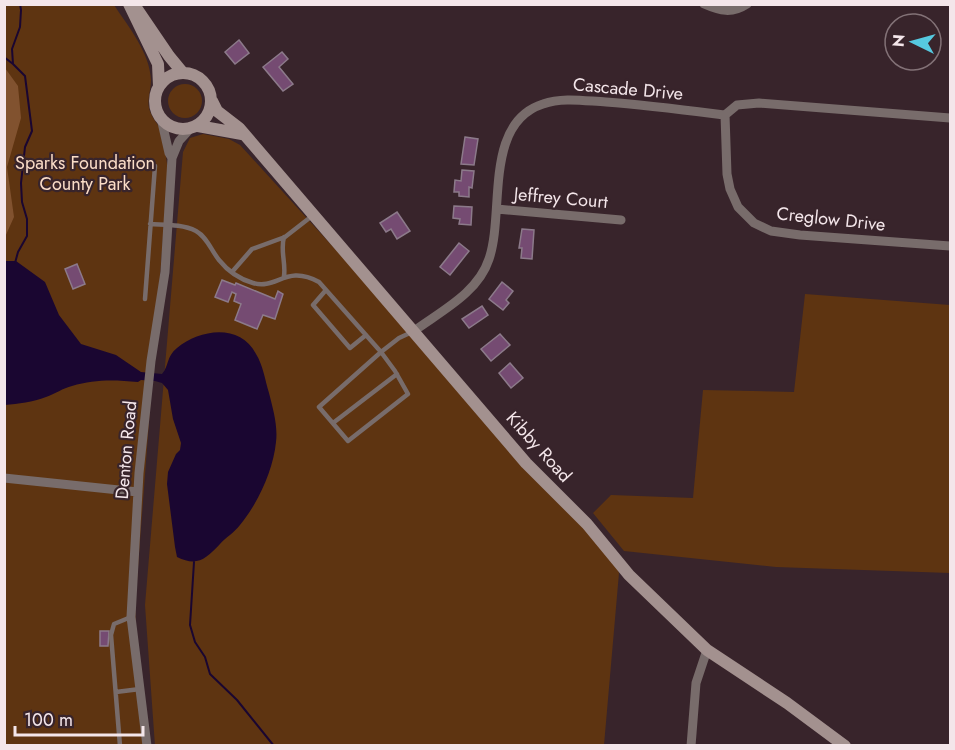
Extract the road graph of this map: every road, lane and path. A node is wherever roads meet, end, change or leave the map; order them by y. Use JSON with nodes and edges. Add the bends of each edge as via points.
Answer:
{"nodes":[{"id":1,"x":129,"y":4,"type":"edge"},
{"id":2,"x":134,"y":4,"type":"edge"},
{"id":3,"x":704,"y":4,"type":"edge"},
{"id":4,"x":747,"y":4,"type":"edge"},
{"id":5,"x":183,"y":73,"type":"junction"},
{"id":6,"x":159,"y":86,"type":"junction"},
{"id":7,"x":212,"y":101,"type":"junction"},
{"id":8,"x":725,"y":115,"type":"junction"},
{"id":9,"x":161,"y":118,"type":"junction"},
{"id":10,"x":951,"y":118,"type":"edge"},
{"id":11,"x":194,"y":128,"type":"junction"},
{"id":12,"x":242,"y":134,"type":"junction"},
{"id":13,"x":172,"y":158,"type":"junction"},
{"id":14,"x":155,"y":166,"type":"dead end"},
{"id":15,"x":497,"y":209,"type":"junction"},
{"id":16,"x":314,"y":214,"type":"junction"},
{"id":17,"x":621,"y":220,"type":"dead end"},
{"id":18,"x":150,"y":224,"type":"junction"},
{"id":19,"x":168,"y":225,"type":"junction"},
{"id":20,"x":285,"y":237,"type":"junction"},
{"id":21,"x":951,"y":246,"type":"edge"},
{"id":22,"x":232,"y":272,"type":"junction"},
{"id":23,"x":284,"y":276,"type":"junction"},
{"id":24,"x":326,"y":290,"type":"junction"},
{"id":25,"x":145,"y":299,"type":"dead end"},
{"id":26,"x":414,"y":331,"type":"junction"},
{"id":27,"x":366,"y":335,"type":"junction"},
{"id":28,"x":381,"y":352,"type":"junction"},
{"id":29,"x":397,"y":374,"type":"junction"},
{"id":30,"x":333,"y":423,"type":"junction"},
{"id":31,"x":4,"y":478,"type":"edge"},
{"id":32,"x":138,"y":492,"type":"junction"},
{"id":33,"x":131,"y":617,"type":"junction"},
{"id":34,"x":707,"y":650,"type":"junction"},
{"id":35,"x":140,"y":689,"type":"junction"},
{"id":36,"x":116,"y":692,"type":"junction"},
{"id":37,"x":120,"y":746,"type":"edge"},
{"id":38,"x":147,"y":746,"type":"edge"},
{"id":39,"x":691,"y":746,"type":"edge"},
{"id":40,"x":845,"y":746,"type":"edge"}],
"edges":[{"from":1,"to":6,"type":"main road","via":[[158,64]]},
{"from":2,"to":5,"type":"main road"},
{"from":3,"to":4,"type":"street","via":[[728,12]]},
{"from":5,"to":6,"type":"main road","via":[[170,76]]},
{"from":5,"to":7,"type":"main road","via":[[206,85]]},
{"from":6,"to":9,"type":"main road","via":[[155,99]]},
{"from":7,"to":11,"type":"main road","via":[[208,115]]},
{"from":7,"to":12,"type":"main road","name":"Kibby Road","via":[[217,111]]},
{"from":8,"to":10,"type":"street","name":"Cascade Drive","via":[[737,105],[759,103]]},
{"from":8,"to":15,"type":"street","name":"Cascade Drive","via":[[569,100],[541,104],[527,112],[511,130],[502,151]]},
{"from":8,"to":21,"type":"street","name":"Creglow Drive","via":[[730,189],[738,207],[754,223],[771,231],[800,235]]},
{"from":9,"to":11,"type":"main road","via":[[177,128]]},
{"from":9,"to":13,"type":"street","name":"Denton Road"},
{"from":11,"to":12,"type":"main road"},
{"from":11,"to":13,"type":"street","name":"Denton Road","via":[[184,134]]},
{"from":12,"to":16,"type":"main road","name":"Kibby Road"},
{"from":13,"to":19,"type":"street","name":"Denton Road"},
{"from":14,"to":18,"type":"lane"},
{"from":15,"to":17,"type":"street","name":"Jeffrey Court"},
{"from":15,"to":26,"type":"street","name":"Cascade Drive","via":[[489,260],[479,279],[463,296]]},
{"from":16,"to":20,"type":"lane"},
{"from":16,"to":26,"type":"main road","name":"Kibby Road"},
{"from":18,"to":19,"type":"lane"},
{"from":18,"to":25,"type":"lane"},
{"from":19,"to":22,"type":"lane","via":[[198,232]]},
{"from":19,"to":32,"type":"street","name":"Denton Road"},
{"from":20,"to":22,"type":"lane","via":[[252,249]]},
{"from":20,"to":23,"type":"lane"},
{"from":22,"to":23,"type":"lane","via":[[261,285]]},
{"from":23,"to":24,"type":"lane","via":[[310,278]]},
{"from":24,"to":27,"type":"lane"},
{"from":24,"to":27,"type":"lane","via":[[313,304],[350,348]]},
{"from":26,"to":28,"type":"lane"},
{"from":26,"to":34,"type":"main road","name":"Kibby Road","via":[[629,575]]},
{"from":27,"to":28,"type":"lane"},
{"from":28,"to":29,"type":"lane"},
{"from":28,"to":30,"type":"lane","via":[[319,407]]},
{"from":29,"to":30,"type":"lane"},
{"from":29,"to":30,"type":"lane","via":[[408,394],[348,441]]},
{"from":31,"to":32,"type":"street"},
{"from":32,"to":33,"type":"street","name":"Denton Road"},
{"from":33,"to":35,"type":"street","name":"Denton Road"},
{"from":33,"to":36,"type":"lane","via":[[119,621],[112,629]]},
{"from":34,"to":39,"type":"street","via":[[696,683]]},
{"from":34,"to":40,"type":"main road","name":"Kibby Road"},
{"from":35,"to":36,"type":"lane"},
{"from":35,"to":38,"type":"street","name":"Denton Road"},
{"from":36,"to":37,"type":"lane"}]}
